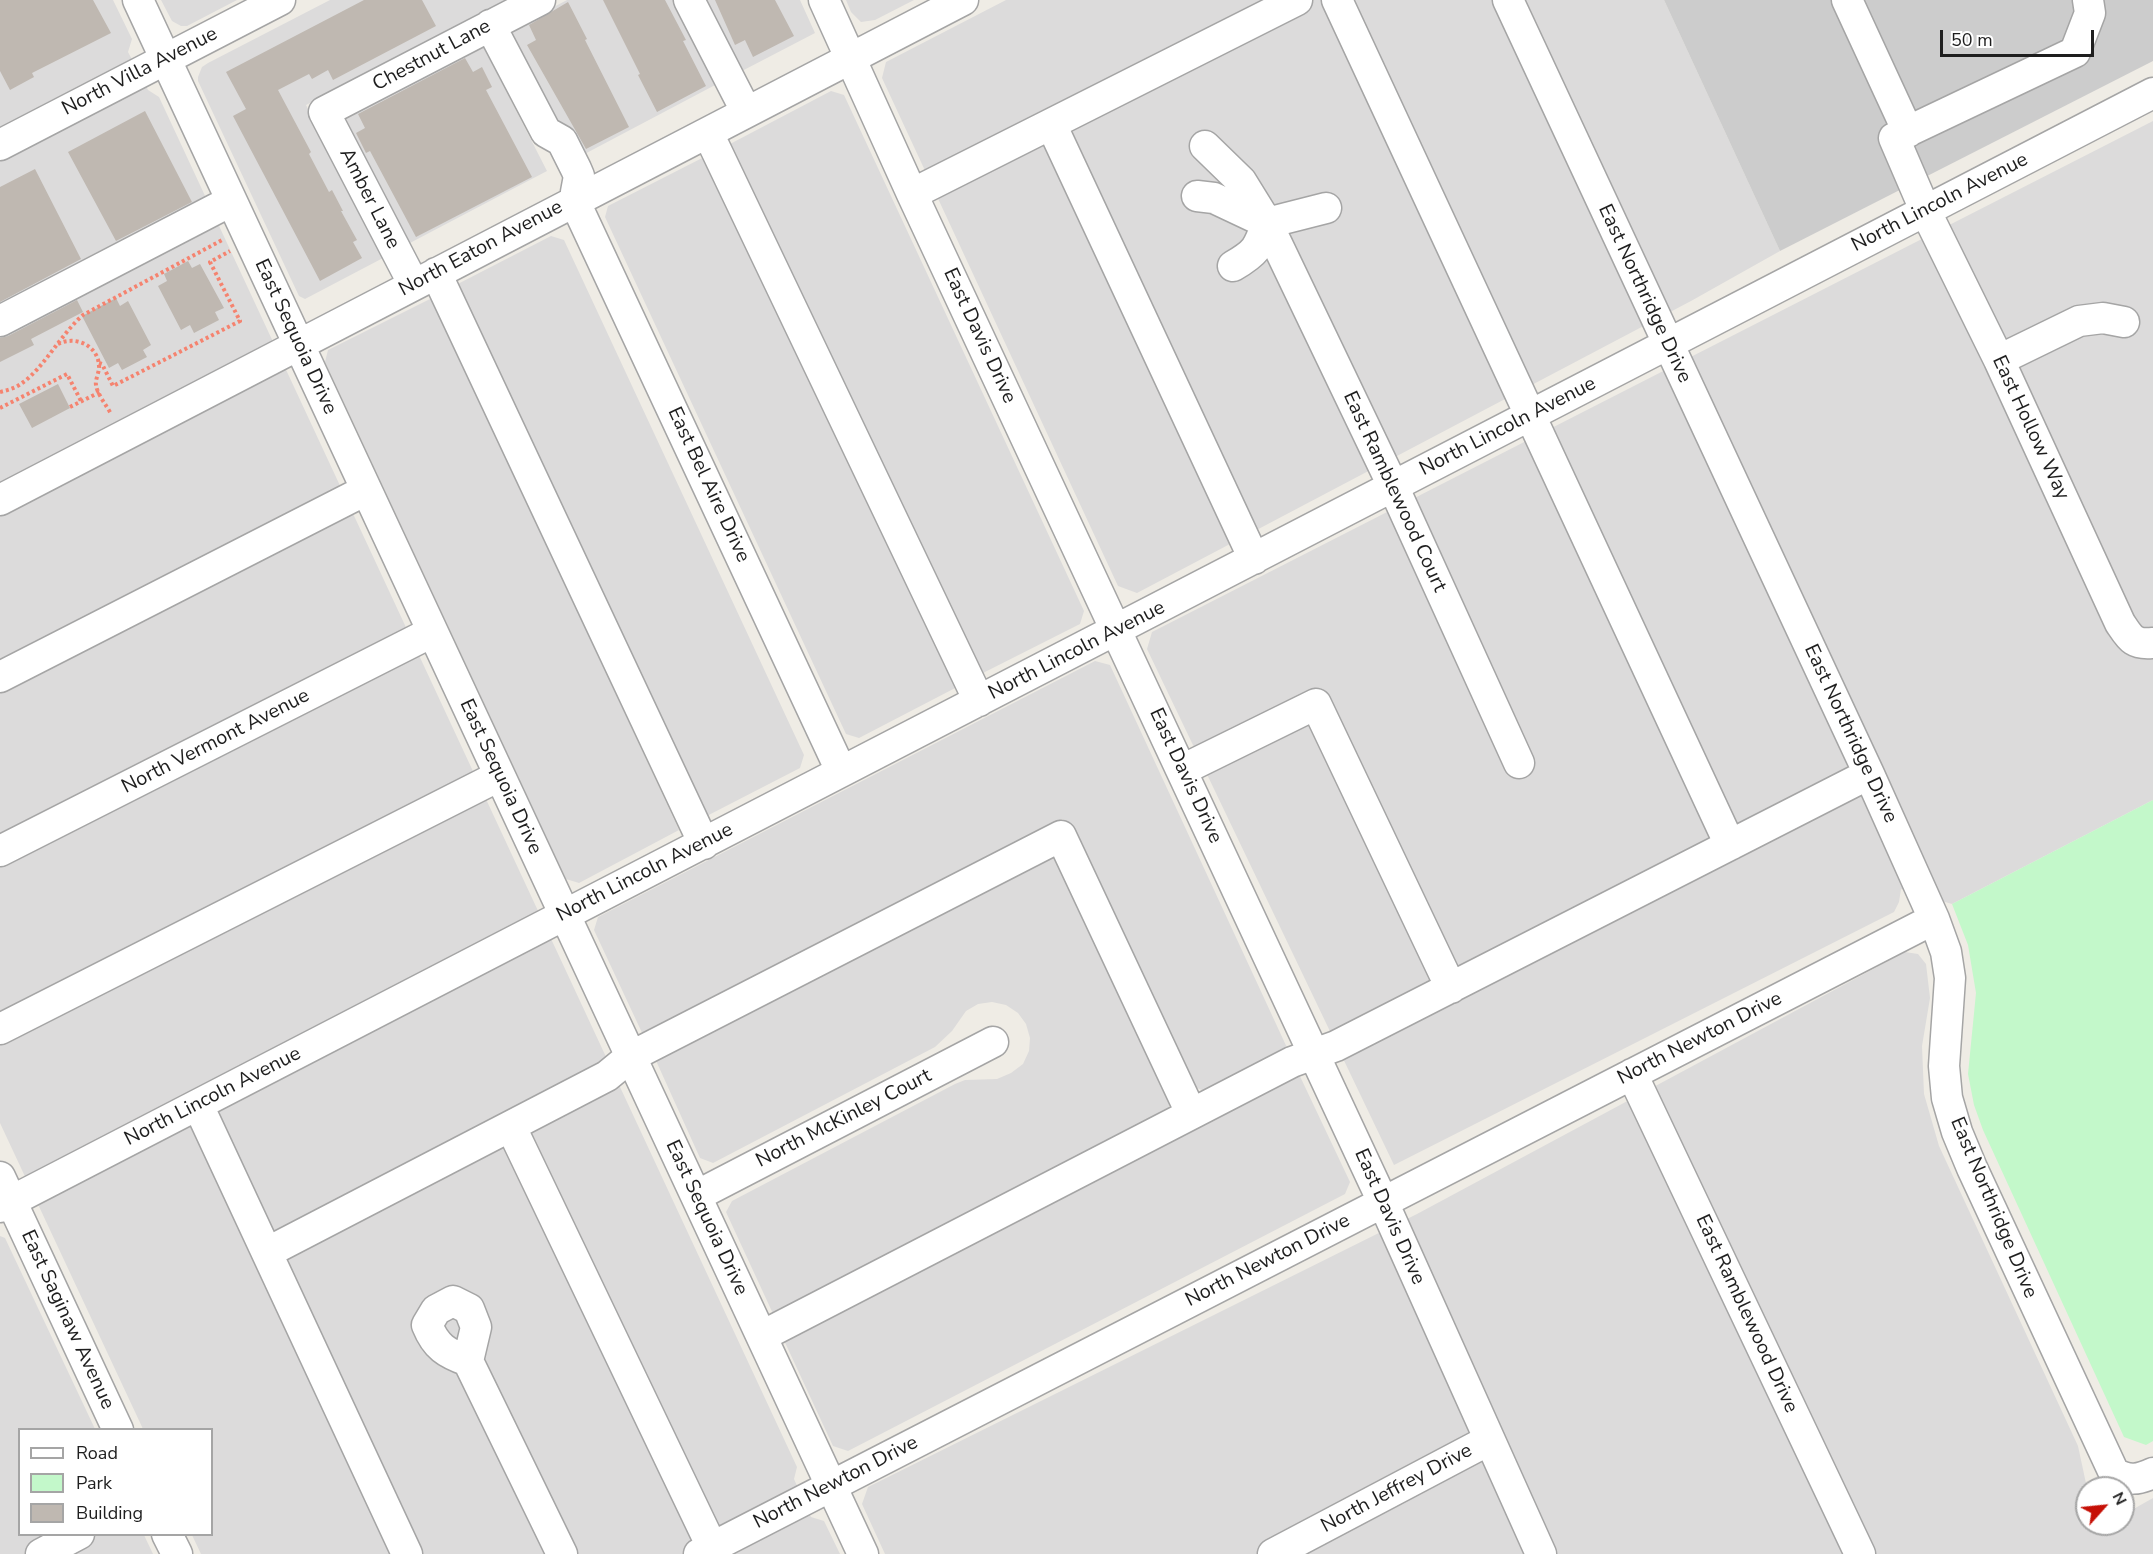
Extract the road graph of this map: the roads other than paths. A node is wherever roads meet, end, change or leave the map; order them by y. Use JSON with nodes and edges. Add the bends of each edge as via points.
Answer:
{"nodes":[{"id":1,"x":138,"y":0,"type":"edge"},
{"id":2,"x":280,"y":0,"type":"edge"},
{"id":3,"x":540,"y":0,"type":"edge"},
{"id":4,"x":689,"y":0,"type":"edge"},
{"id":5,"x":824,"y":0,"type":"edge"},
{"id":6,"x":963,"y":0,"type":"edge"},
{"id":7,"x":1297,"y":0,"type":"edge"},
{"id":8,"x":1337,"y":0,"type":"edge"},
{"id":9,"x":1508,"y":0,"type":"edge"},
{"id":10,"x":1847,"y":0,"type":"edge"},
{"id":11,"x":2088,"y":0,"type":"edge"},
{"id":12,"x":490,"y":25,"type":"junction"},
{"id":13,"x":851,"y":57,"type":"junction"},
{"id":14,"x":166,"y":59,"type":"junction"},
{"id":15,"x":2153,"y":93,"type":"edge"},
{"id":16,"x":746,"y":111,"type":"junction"},
{"id":17,"x":324,"y":112,"type":"joint"},
{"id":18,"x":1051,"y":124,"type":"junction"},
{"id":19,"x":1908,"y":132,"type":"junction"},
{"id":20,"x":708,"y":133,"type":"junction"},
{"id":21,"x":0,"y":145,"type":"edge"},
{"id":22,"x":1205,"y":146,"type":"dead end"},
{"id":23,"x":912,"y":194,"type":"junction"},
{"id":24,"x":577,"y":196,"type":"junction"},
{"id":25,"x":1197,"y":196,"type":"dead end"},
{"id":26,"x":231,"y":201,"type":"junction"},
{"id":27,"x":1326,"y":208,"type":"dead end"},
{"id":28,"x":1926,"y":210,"type":"junction"},
{"id":29,"x":1267,"y":223,"type":"junction"},
{"id":30,"x":1233,"y":266,"type":"dead end"},
{"id":31,"x":425,"y":279,"type":"junction"},
{"id":32,"x":0,"y":321,"type":"edge"},
{"id":33,"x":2124,"y":322,"type":"dead end"},
{"id":34,"x":1667,"y":344,"type":"junction"},
{"id":35,"x":298,"y":345,"type":"junction"},
{"id":36,"x":1999,"y":360,"type":"junction"},
{"id":37,"x":1530,"y":416,"type":"junction"},
{"id":38,"x":1393,"y":486,"type":"junction"},
{"id":39,"x":366,"y":490,"type":"junction"},
{"id":40,"x":0,"y":500,"type":"edge"},
{"id":41,"x":1254,"y":559,"type":"junction"},
{"id":42,"x":1117,"y":630,"type":"junction"},
{"id":43,"x":432,"y":632,"type":"junction"},
{"id":44,"x":2145,"y":643,"type":"edge"},
{"id":45,"x":0,"y":677,"type":"edge"},
{"id":46,"x":979,"y":701,"type":"junction"},
{"id":47,"x":1519,"y":763,"type":"dead end"},
{"id":48,"x":1182,"y":770,"type":"junction"},
{"id":49,"x":841,"y":771,"type":"junction"},
{"id":50,"x":1869,"y":774,"type":"junction"},
{"id":51,"x":499,"y":777,"type":"junction"},
{"id":52,"x":704,"y":844,"type":"junction"},
{"id":53,"x":1730,"y":845,"type":"junction"},
{"id":54,"x":0,"y":851,"type":"edge"},
{"id":55,"x":564,"y":915,"type":"junction"},
{"id":56,"x":1934,"y":919,"type":"junction"},
{"id":57,"x":1451,"y":988,"type":"junction"},
{"id":58,"x":0,"y":1029,"type":"edge"},
{"id":59,"x":993,"y":1042,"type":"dead end"},
{"id":60,"x":1314,"y":1054,"type":"junction"},
{"id":61,"x":630,"y":1057,"type":"junction"},
{"id":62,"x":1632,"y":1074,"type":"junction"},
{"id":63,"x":198,"y":1104,"type":"junction"},
{"id":64,"x":1191,"y":1113,"type":"junction"},
{"id":65,"x":512,"y":1127,"type":"junction"},
{"id":66,"x":4,"y":1195,"type":"edge"},
{"id":67,"x":696,"y":1196,"type":"junction"},
{"id":68,"x":1383,"y":1202,"type":"junction"},
{"id":69,"x":268,"y":1252,"type":"junction"},
{"id":70,"x":762,"y":1336,"type":"junction"},
{"id":71,"x":468,"y":1361,"type":"dead end"},
{"id":72,"x":117,"y":1428,"type":"edge"},
{"id":73,"x":1489,"y":1440,"type":"junction"},
{"id":74,"x":2140,"y":1476,"type":"edge"},
{"id":75,"x":831,"y":1485,"type":"junction"},
{"id":76,"x":75,"y":1536,"type":"edge"},
{"id":77,"x":168,"y":1536,"type":"edge"},
{"id":78,"x":706,"y":1551,"type":"edge"},
{"id":79,"x":1855,"y":1553,"type":"edge"},
{"id":80,"x":41,"y":1554,"type":"edge"},
{"id":81,"x":177,"y":1554,"type":"edge"},
{"id":82,"x":407,"y":1554,"type":"edge"},
{"id":83,"x":562,"y":1554,"type":"edge"},
{"id":84,"x":863,"y":1554,"type":"edge"},
{"id":85,"x":1273,"y":1554,"type":"edge"},
{"id":86,"x":1541,"y":1554,"type":"edge"}],
"edges":[{"from":1,"to":14,"type":"street","name":"East Sequoia Drive"},
{"from":2,"to":14,"type":"street","name":"North Villa Avenue"},
{"from":3,"to":12,"type":"street","name":"Chestnut Lane"},
{"from":4,"to":16,"type":"street"},
{"from":5,"to":13,"type":"street","name":"East Davis Drive"},
{"from":6,"to":13,"type":"street","name":"North Eaton Avenue"},
{"from":7,"to":18,"type":"street"},
{"from":8,"to":37,"type":"street"},
{"from":9,"to":34,"type":"street","name":"East Northridge Drive"},
{"from":10,"to":19,"type":"street"},
{"from":11,"to":19,"type":"street","via":[[2090,13],[2075,52]]},
{"from":12,"to":17,"type":"street","name":"Chestnut Lane"},
{"from":12,"to":24,"type":"street","via":[[546,132],[544,150],[548,158],[561,183]]},
{"from":13,"to":16,"type":"street","name":"North Eaton Avenue"},
{"from":13,"to":23,"type":"street","name":"East Davis Drive"},
{"from":14,"to":21,"type":"street","name":"North Villa Avenue"},
{"from":14,"to":26,"type":"street","name":"East Sequoia Drive"},
{"from":15,"to":28,"type":"street","name":"North Lincoln Avenue"},
{"from":16,"to":20,"type":"street","name":"North Eaton Avenue"},
{"from":17,"to":31,"type":"street","name":"Amber Lane"},
{"from":18,"to":23,"type":"street"},
{"from":18,"to":41,"type":"street"},
{"from":19,"to":28,"type":"street","name":"East Hollow Way","via":[[1894,138]]},
{"from":20,"to":24,"type":"street","name":"North Eaton Avenue"},
{"from":20,"to":46,"type":"street"},
{"from":22,"to":29,"type":"street","name":"East Ramblewood Court","via":[[1241,181]]},
{"from":23,"to":42,"type":"street","name":"East Davis Drive"},
{"from":24,"to":31,"type":"street","name":"North Eaton Avenue"},
{"from":24,"to":49,"type":"street","name":"East Bel Aire Drive"},
{"from":25,"to":29,"type":"street","via":[[1214,198]]},
{"from":26,"to":32,"type":"street"},
{"from":26,"to":35,"type":"street","name":"East Sequoia Drive"},
{"from":27,"to":29,"type":"street"},
{"from":28,"to":34,"type":"street","name":"North Lincoln Avenue"},
{"from":28,"to":36,"type":"street","name":"East Hollow Way"},
{"from":29,"to":30,"type":"street","via":[[1251,255]]},
{"from":29,"to":38,"type":"street","name":"East Ramblewood Court"},
{"from":31,"to":35,"type":"street","name":"North Eaton Avenue"},
{"from":31,"to":52,"type":"street","name":"Amber Lane"},
{"from":33,"to":36,"type":"street","via":[[2103,318],[2079,321]]},
{"from":34,"to":37,"type":"street","name":"North Lincoln Avenue"},
{"from":34,"to":50,"type":"street","name":"East Northridge Drive"},
{"from":35,"to":39,"type":"street","name":"East Sequoia Drive"},
{"from":35,"to":40,"type":"street","name":"North Eaton Avenue"},
{"from":36,"to":44,"type":"street","name":"East Hollow Way","via":[[2120,623],[2128,636]]},
{"from":37,"to":38,"type":"street","name":"North Lincoln Avenue"},
{"from":37,"to":53,"type":"street"},
{"from":38,"to":41,"type":"street","name":"North Lincoln Avenue"},
{"from":38,"to":47,"type":"street","name":"East Ramblewood Court"},
{"from":39,"to":43,"type":"street","name":"East Sequoia Drive"},
{"from":39,"to":45,"type":"street"},
{"from":41,"to":42,"type":"street","name":"North Lincoln Avenue"},
{"from":42,"to":46,"type":"street","name":"North Lincoln Avenue"},
{"from":42,"to":48,"type":"street","name":"East Davis Drive"},
{"from":43,"to":51,"type":"street","name":"East Sequoia Drive"},
{"from":43,"to":54,"type":"street","name":"North Vermont Avenue"},
{"from":46,"to":49,"type":"street","name":"North Lincoln Avenue"},
{"from":48,"to":57,"type":"street","via":[[1316,704]]},
{"from":48,"to":60,"type":"street","name":"East Davis Drive"},
{"from":49,"to":52,"type":"street","name":"North Lincoln Avenue"},
{"from":50,"to":53,"type":"street"},
{"from":50,"to":56,"type":"street","name":"East Northridge Drive"},
{"from":51,"to":55,"type":"street","name":"East Sequoia Drive"},
{"from":51,"to":58,"type":"street"},
{"from":52,"to":55,"type":"street","name":"North Lincoln Avenue"},
{"from":53,"to":57,"type":"street"},
{"from":55,"to":61,"type":"street","name":"East Sequoia Drive"},
{"from":55,"to":63,"type":"street","name":"North Lincoln Avenue"},
{"from":56,"to":62,"type":"street","name":"North Newton Drive"},
{"from":56,"to":74,"type":"street","name":"East Northridge Drive","via":[[1950,978],[1944,1066],[1947,1098],[1957,1132],[2105,1457],[2114,1473]]},
{"from":57,"to":60,"type":"street"},
{"from":59,"to":67,"type":"street","name":"North McKinley Court"},
{"from":60,"to":64,"type":"street"},
{"from":60,"to":68,"type":"street","name":"East Davis Drive"},
{"from":61,"to":64,"type":"street","via":[[1061,836]]},
{"from":61,"to":65,"type":"street","via":[[607,1076]]},
{"from":61,"to":67,"type":"street","name":"East Sequoia Drive"},
{"from":62,"to":68,"type":"street","name":"North Newton Drive"},
{"from":62,"to":79,"type":"street","name":"East Ramblewood Drive"},
{"from":63,"to":66,"type":"street","name":"North Lincoln Avenue"},
{"from":63,"to":69,"type":"street"},
{"from":64,"to":70,"type":"street"},
{"from":65,"to":69,"type":"street"},
{"from":65,"to":78,"type":"street"},
{"from":66,"to":72,"type":"street","name":"East Saginaw Avenue"},
{"from":67,"to":70,"type":"street","name":"East Sequoia Drive"},
{"from":68,"to":73,"type":"street","name":"East Davis Drive"},
{"from":68,"to":75,"type":"street","name":"North Newton Drive"},
{"from":69,"to":82,"type":"street"},
{"from":70,"to":75,"type":"street","name":"East Sequoia Drive"},
{"from":71,"to":83,"type":"street"},
{"from":73,"to":85,"type":"street","name":"North Jeffrey Drive"},
{"from":73,"to":86,"type":"street","name":"East Davis Drive"},
{"from":75,"to":78,"type":"street","name":"North Newton Drive"},
{"from":75,"to":84,"type":"street","name":"East Sequoia Drive"},
{"from":76,"to":80,"type":"street"},
{"from":77,"to":81,"type":"street"}]}
